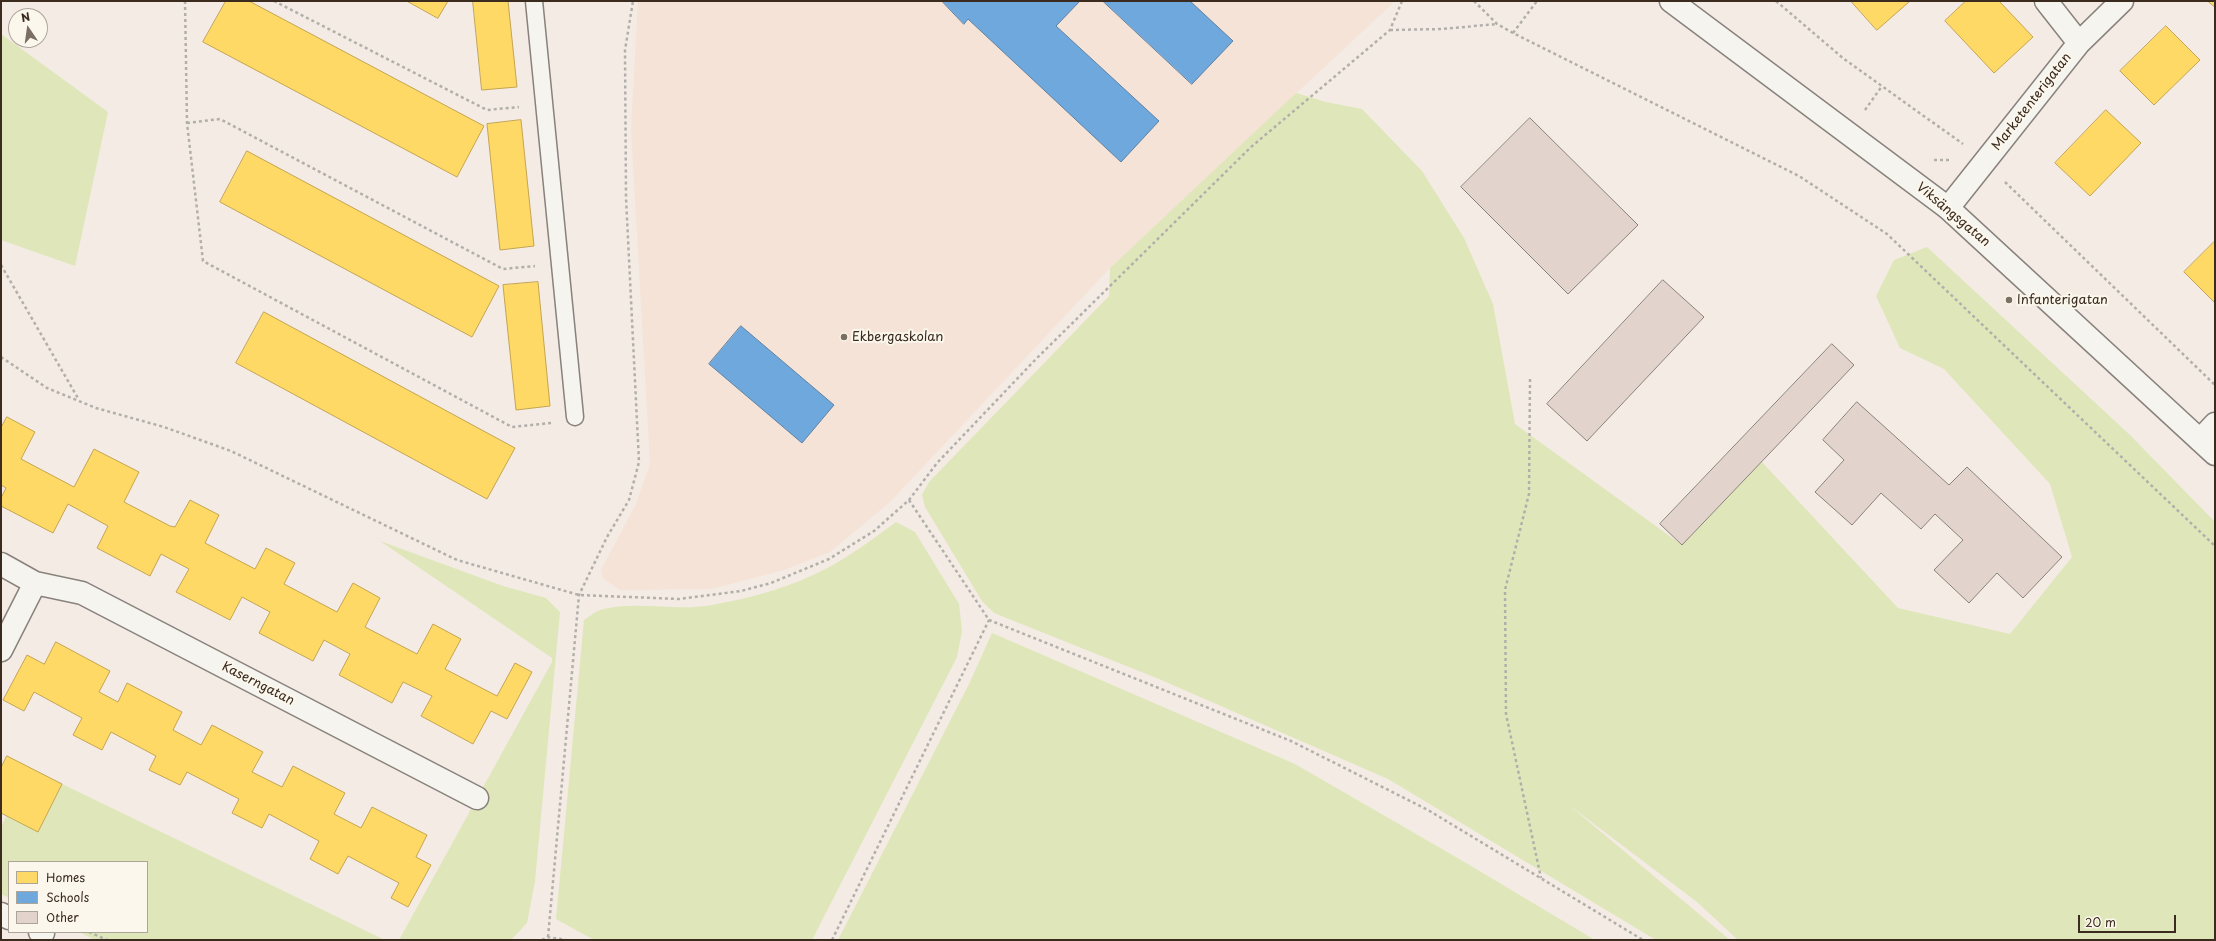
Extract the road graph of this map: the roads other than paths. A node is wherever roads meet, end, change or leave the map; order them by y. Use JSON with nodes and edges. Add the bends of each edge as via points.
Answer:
{"nodes":[{"id":1,"x":534,"y":1,"type":"edge"},
{"id":2,"x":1670,"y":1,"type":"edge"},
{"id":3,"x":2046,"y":1,"type":"edge"},
{"id":4,"x":2122,"y":1,"type":"edge"},
{"id":5,"x":2079,"y":43,"type":"junction"},
{"id":6,"x":1948,"y":208,"type":"junction"},
{"id":7,"x":575,"y":417,"type":"road end"},
{"id":8,"x":2215,"y":424,"type":"edge"},
{"id":9,"x":2208,"y":447,"type":"edge"},
{"id":10,"x":1,"y":564,"type":"edge"},
{"id":11,"x":35,"y":583,"type":"junction"},
{"id":12,"x":1,"y":650,"type":"edge"},
{"id":13,"x":477,"y":798,"type":"dead end"}],
"edges":[{"from":1,"to":7,"type":"lane"},
{"from":2,"to":6,"type":"street","name":"Viksängsgatan"},
{"from":3,"to":5,"type":"street"},
{"from":4,"to":5,"type":"street","name":"Marketenterigatan"},
{"from":5,"to":6,"type":"street","name":"Marketenterigatan"},
{"from":6,"to":9,"type":"street","name":"Viksängsgatan"},
{"from":8,"to":9,"type":"street"},
{"from":10,"to":11,"type":"street","name":"Kaserngatan"},
{"from":11,"to":12,"type":"street"},
{"from":11,"to":13,"type":"street","name":"Kaserngatan","via":[[82,593]]}]}
